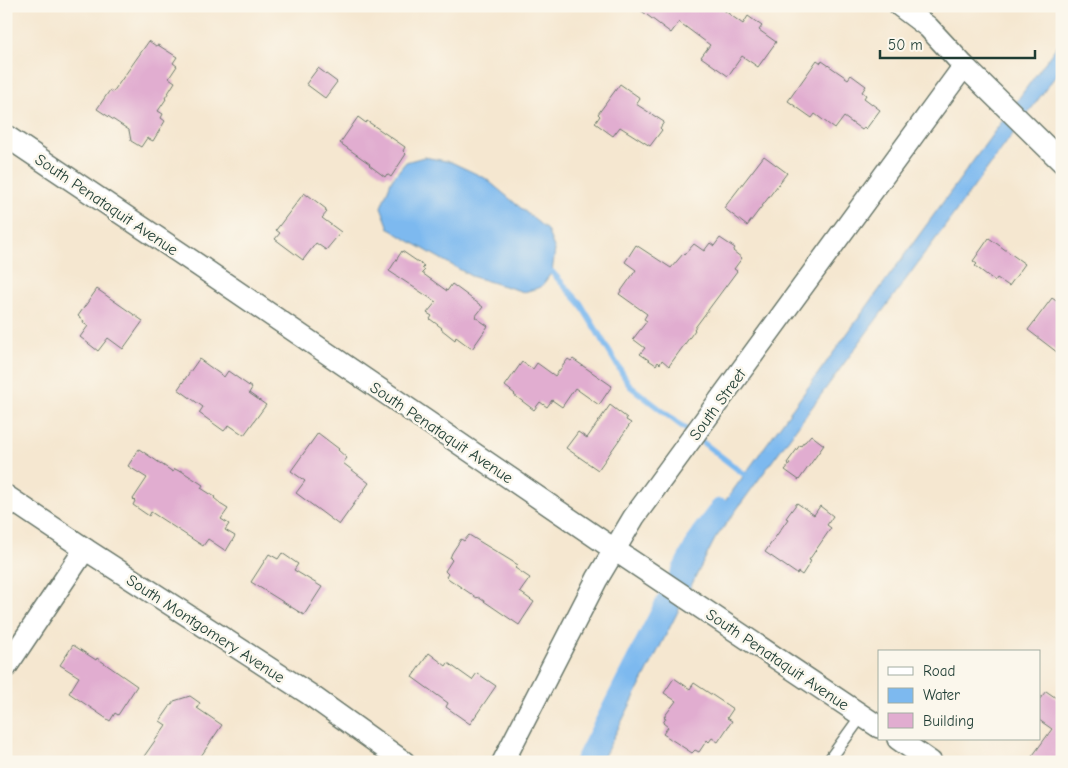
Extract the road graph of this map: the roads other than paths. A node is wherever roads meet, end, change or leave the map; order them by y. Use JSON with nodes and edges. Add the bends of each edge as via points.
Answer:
{"nodes":[{"id":1,"x":900,"y":6,"type":"edge"},
{"id":2,"x":964,"y":66,"type":"junction"},
{"id":3,"x":6,"y":136,"type":"edge"},
{"id":4,"x":1062,"y":162,"type":"edge"},
{"id":5,"x":6,"y":496,"type":"edge"},
{"id":6,"x":85,"y":549,"type":"junction"},
{"id":7,"x":615,"y":550,"type":"junction"},
{"id":8,"x":6,"y":668,"type":"edge"},
{"id":9,"x":862,"y":715,"type":"junction"},
{"id":10,"x":878,"y":726,"type":"edge"},
{"id":11,"x":899,"y":740,"type":"edge"},
{"id":12,"x":404,"y":762,"type":"edge"},
{"id":13,"x":503,"y":762,"type":"edge"},
{"id":14,"x":828,"y":762,"type":"edge"},
{"id":15,"x":931,"y":762,"type":"edge"}],
"edges":[{"from":1,"to":2,"type":"street","via":[[928,27]]},
{"from":2,"to":4,"type":"street"},
{"from":2,"to":7,"type":"street","name":"South Street","via":[[634,517]]},
{"from":3,"to":7,"type":"street","name":"South Penataquit Avenue"},
{"from":5,"to":6,"type":"street","name":"South Montgomery Avenue"},
{"from":6,"to":8,"type":"street"},
{"from":6,"to":12,"type":"street","name":"South Montgomery Avenue","via":[[309,694]]},
{"from":7,"to":9,"type":"street","name":"South Penataquit Avenue"},
{"from":7,"to":13,"type":"street","name":"South Street"},
{"from":9,"to":10,"type":"street","name":"South Penataquit Avenue"},
{"from":9,"to":14,"type":"lane"},
{"from":11,"to":15,"type":"street"}]}
